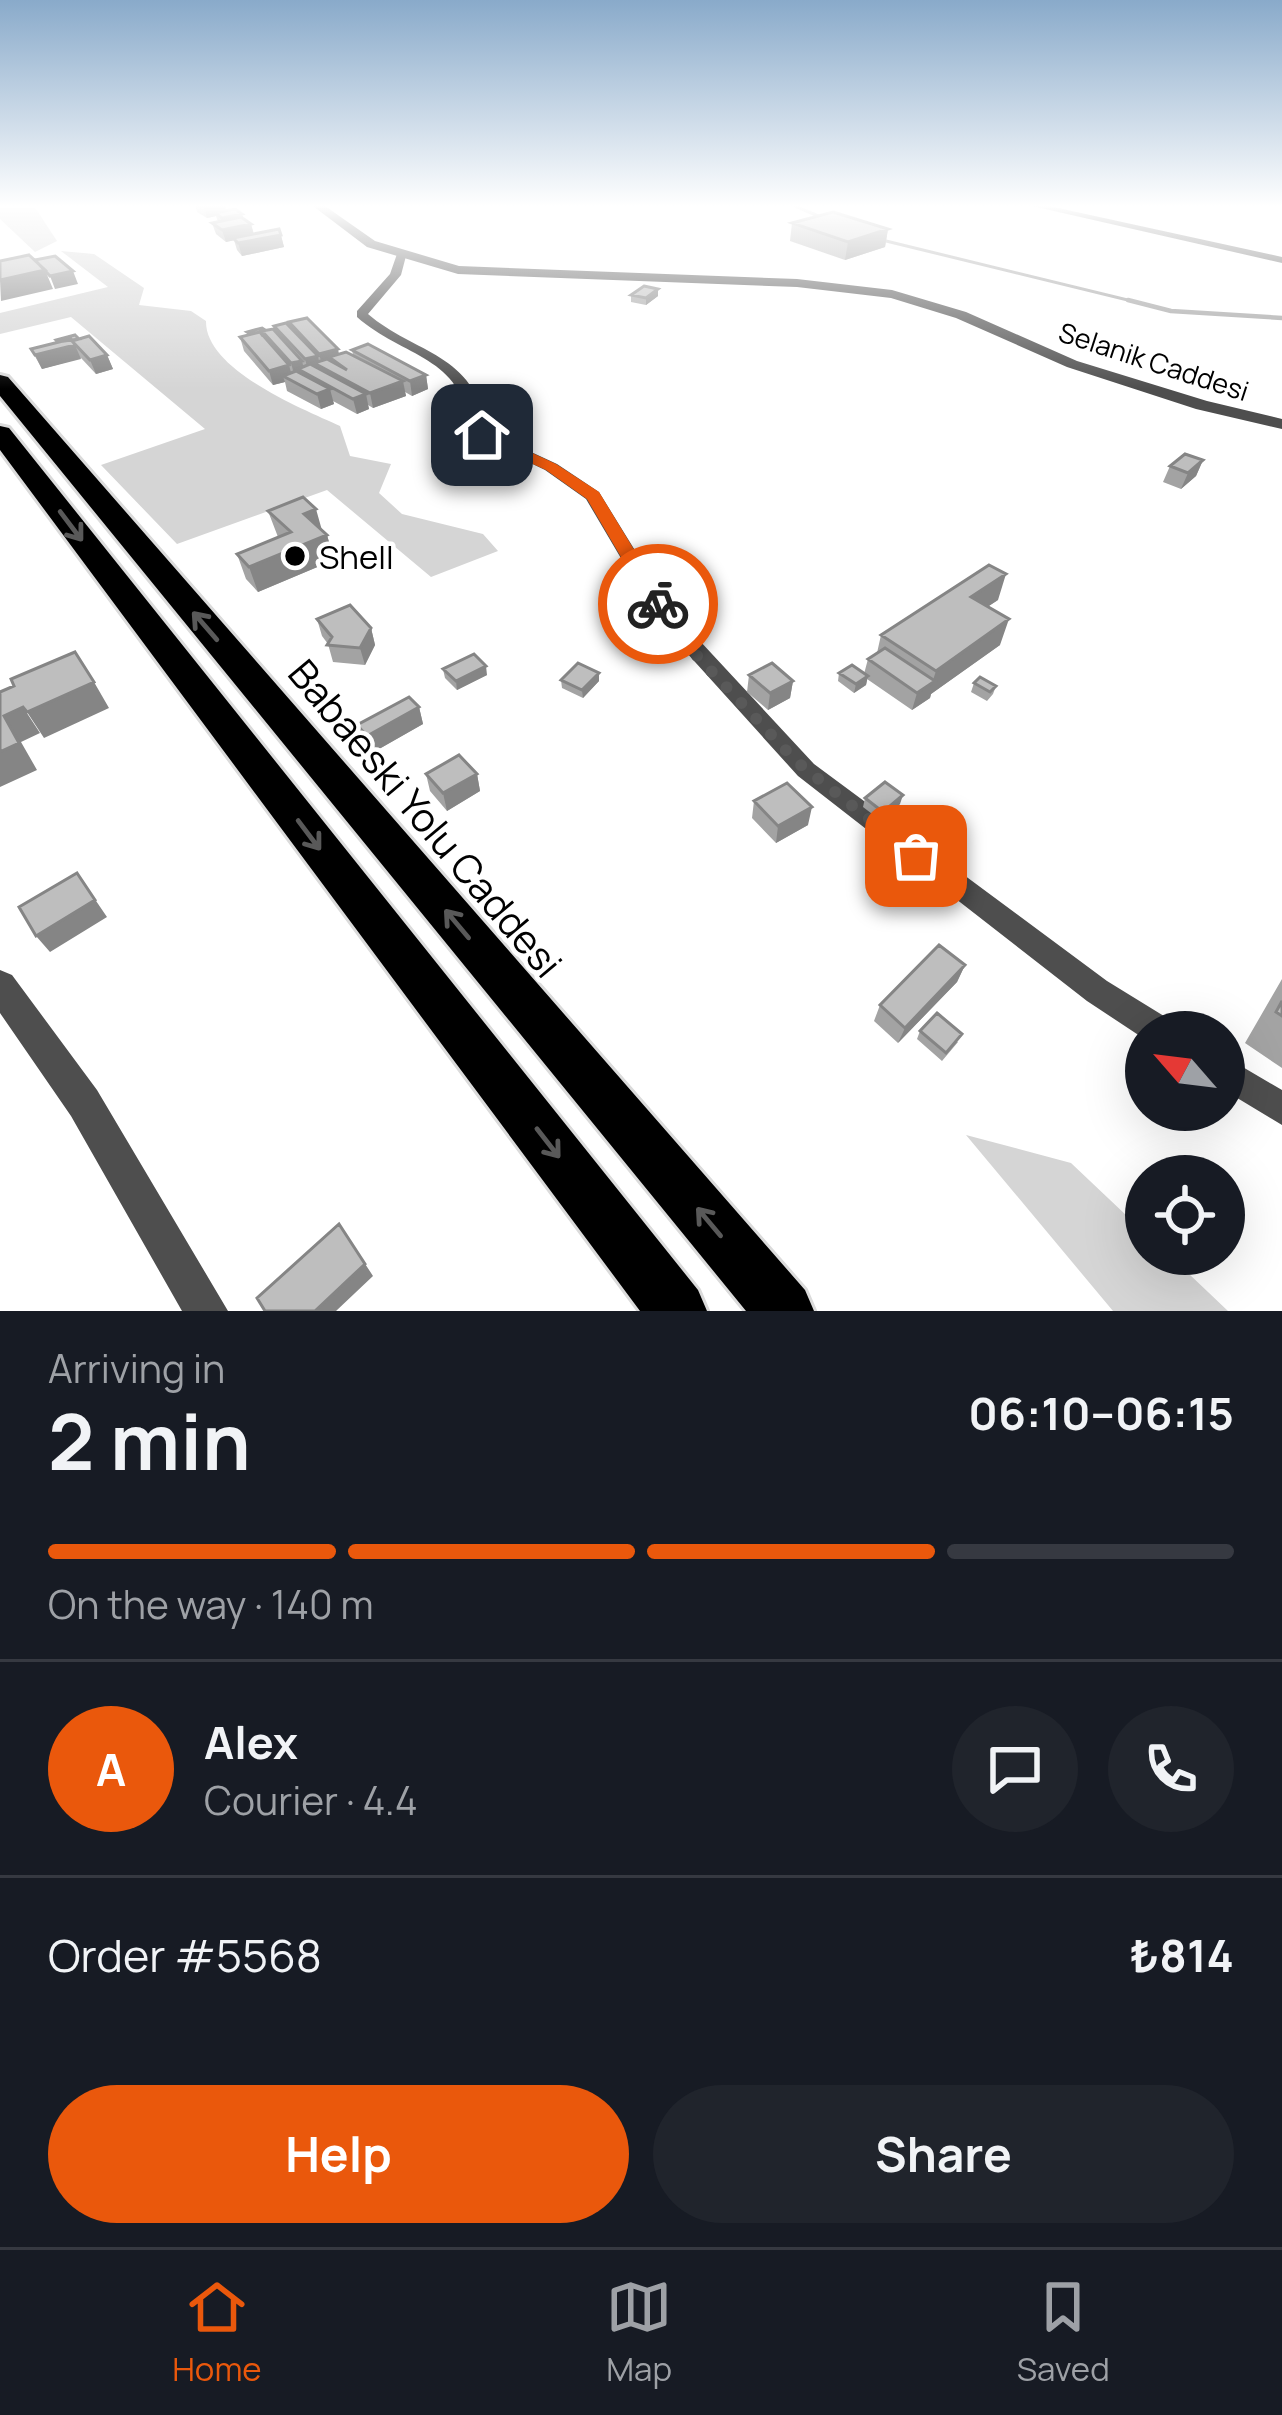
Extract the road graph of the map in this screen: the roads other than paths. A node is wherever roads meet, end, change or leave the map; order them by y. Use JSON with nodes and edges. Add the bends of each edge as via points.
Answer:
{"nodes":[{"id":1,"x":397,"y":267,"type":"edge"},
{"id":2,"x":446,"y":267,"type":"edge"},
{"id":3,"x":0,"y":382,"type":"edge"},
{"id":4,"x":1282,"y":424,"type":"edge"},
{"id":5,"x":0,"y":433,"type":"edge"},
{"id":6,"x":0,"y":986,"type":"edge"},
{"id":7,"x":1128,"y":1011,"type":"edge"},
{"id":8,"x":1245,"y":1085,"type":"edge"},
{"id":9,"x":1282,"y":1109,"type":"edge"},
{"id":10,"x":206,"y":1311,"type":"edge"},
{"id":11,"x":677,"y":1311,"type":"edge"},
{"id":12,"x":784,"y":1311,"type":"edge"}],
"edges":[{"from":1,"to":7,"type":"street","via":[[362,314],[470,386],[482,435],[593,496],[665,616],[774,739],[854,809]]},
{"from":2,"to":4,"type":"street","name":"Selanik Caddesi","via":[[892,294],[1072,364]]},
{"from":12,"to":3,"type":"highway","name":"Babaeski Yolu Caddesi","one_way":true},
{"from":5,"to":11,"type":"highway","one_way":true},
{"from":6,"to":10,"type":"street","via":[[102,1128]]},
{"from":8,"to":9,"type":"street"}]}
